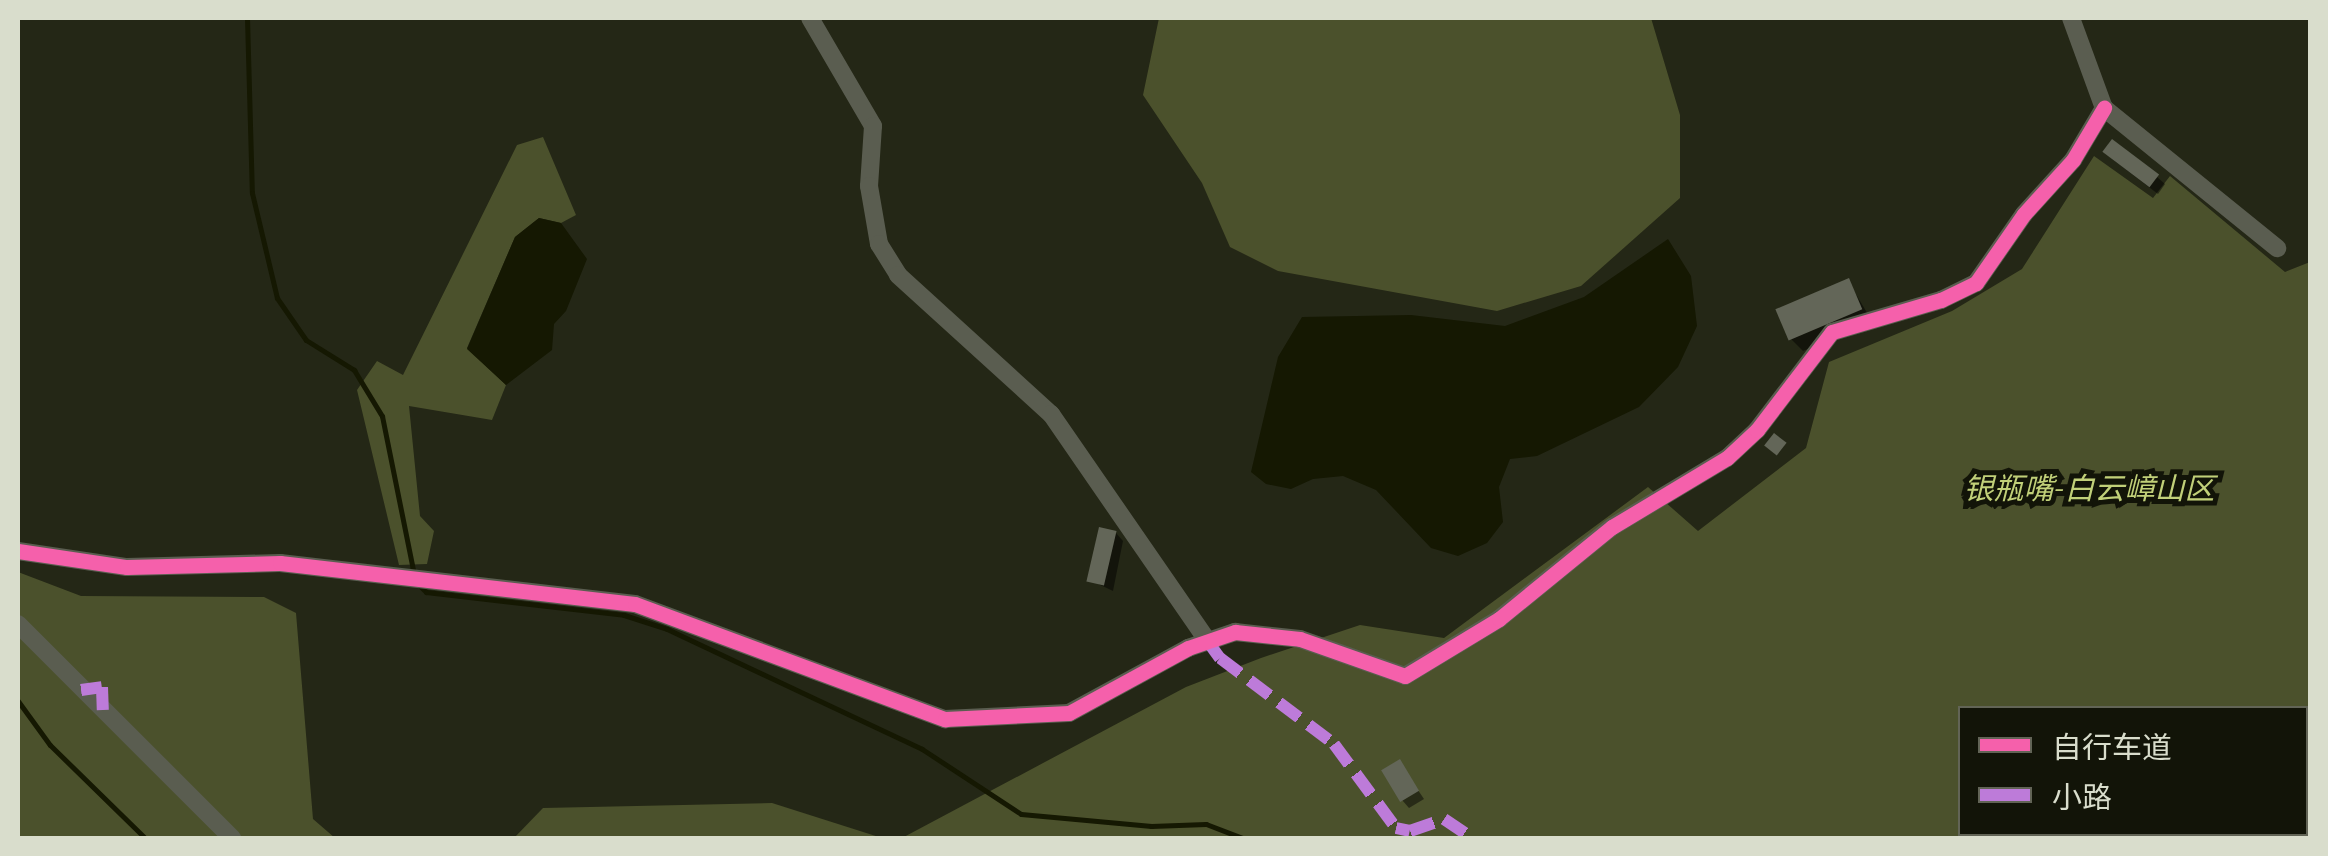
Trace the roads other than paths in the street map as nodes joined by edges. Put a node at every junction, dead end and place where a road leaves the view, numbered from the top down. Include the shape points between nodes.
1 (810, 18) edge
2 (2071, 18) edge
3 (2104, 108) junction
4 (2277, 248) dead end
5 (18, 551) edge
6 (18, 624) edge
7 (1206, 639) junction
8 (232, 838) edge

1 - 7 street via 873,126 869,186 879,244 898,275 1051,414
2 - 3 street
3 - 4 street
3 - 7 street via 2074,160 2024,214 1976,283 1832,332 1757,430 1727,458 1612,527 1437,661 1395,676 1300,639 1235,632
5 - 7 street via 127,567 280,563 635,604 944,719 1069,714
6 - 8 street

